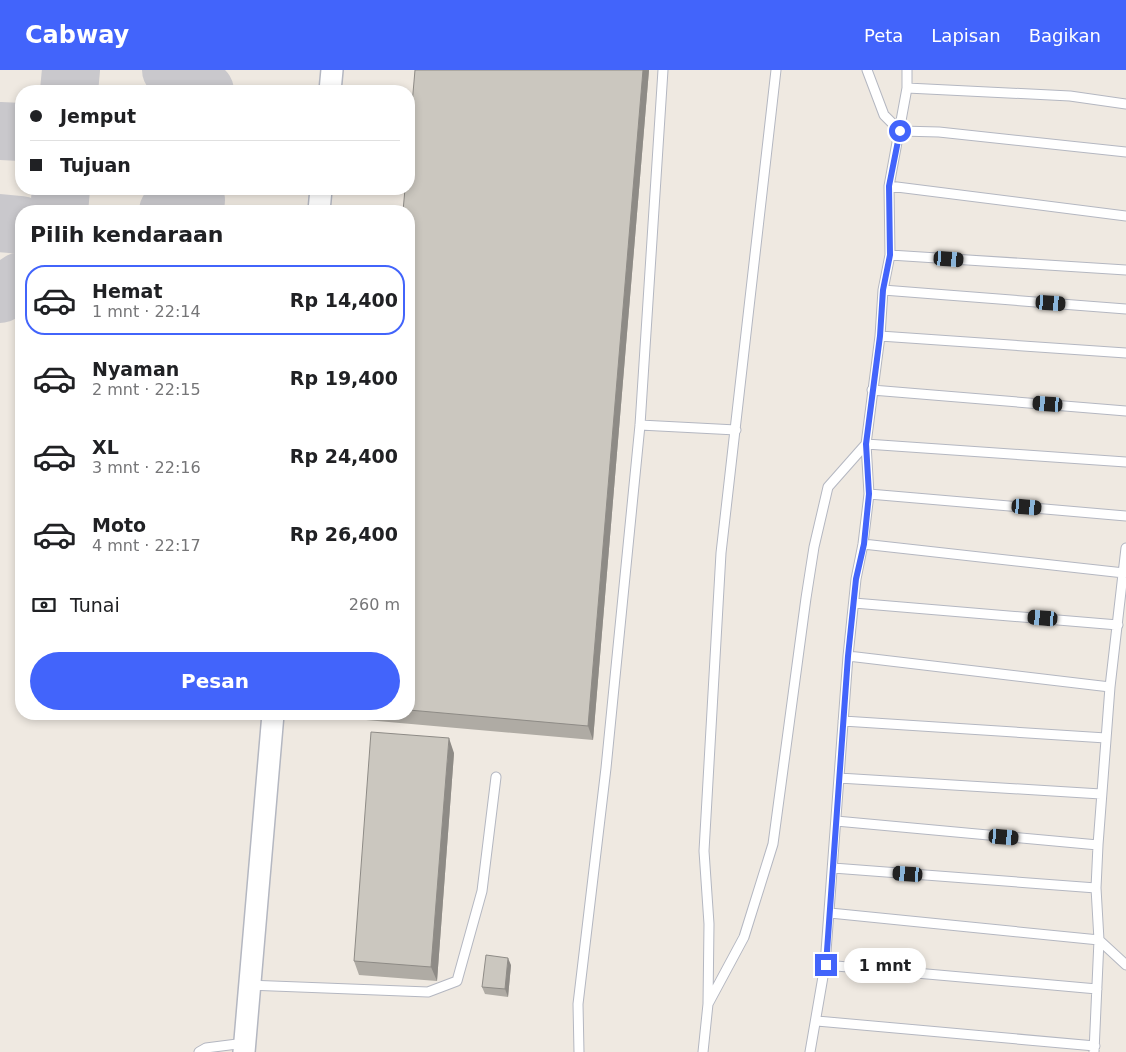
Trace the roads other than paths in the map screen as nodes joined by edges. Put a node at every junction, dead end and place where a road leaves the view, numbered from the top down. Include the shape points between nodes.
1 (332, 70) edge
2 (663, 70) edge
3 (776, 70) edge
4 (867, 70) edge
5 (907, 70) edge
6 (331, 85) edge
7 (907, 88) junction
8 (1126, 104) edge
9 (900, 131) junction
10 (1126, 152) edge
11 (889, 186) junction
12 (1126, 216) edge
13 (890, 255) junction
14 (1126, 270) edge
15 (883, 290) junction
16 (1126, 309) edge
17 (880, 336) junction
18 (1126, 353) edge
19 (872, 390) junction
20 (1126, 411) edge
21 (640, 425) junction
22 (736, 430) junction
23 (866, 444) junction
24 (1126, 462) edge
25 (869, 494) junction
26 (1126, 516) edge
27 (864, 544) junction
28 (1126, 548) edge
29 (1124, 573) junction
30 (854, 603) junction
31 (1118, 624) junction
32 (848, 656) junction
33 (1110, 687) junction
34 (272, 720) edge
35 (843, 721) junction
36 (1106, 738) junction
37 (496, 777) dead end
38 (839, 778) junction
39 (1101, 794) junction
40 (836, 821) junction
41 (1098, 845) junction
42 (833, 868) junction
43 (1096, 888) junction
44 (830, 914) junction
45 (1099, 940) junction
46 (826, 965) junction
47 (1126, 965) edge
48 (249, 985) junction
49 (1097, 989) junction
50 (708, 1004) junction
51 (817, 1021) junction
52 (245, 1047) edge
53 (1095, 1049) edge
54 (199, 1052) edge
55 (579, 1052) edge
56 (703, 1052) edge
57 (810, 1052) edge

1 - 6 street
2 - 21 lane
3 - 22 lane
4 - 9 lane via 884,115
5 - 7 lane
7 - 8 lane via 1070,96
7 - 9 lane
9 - 10 lane via 939,132
9 - 11 lane
11 - 12 lane
11 - 13 lane
13 - 14 lane
13 - 15 lane
15 - 16 lane
15 - 17 lane
17 - 18 lane
17 - 19 lane
19 - 20 lane
19 - 23 lane
21 - 22 lane
21 - 55 lane via 606,768 578,1004
22 - 50 lane via 721,553 704,850 709,924
23 - 24 lane
23 - 25 lane
23 - 50 lane via 828,487 814,546 773,844 744,937
25 - 26 lane
25 - 27 lane
27 - 29 lane
27 - 30 lane
28 - 29 lane
29 - 31 lane
30 - 31 lane
30 - 32 lane
31 - 33 lane
32 - 33 lane
32 - 35 lane
33 - 36 lane
34 - 48 street
35 - 36 lane
35 - 38 lane
36 - 39 lane
37 - 48 lane via 482,891 457,981 428,992
38 - 39 lane
38 - 40 lane
39 - 41 lane
40 - 41 lane
40 - 42 lane
41 - 43 lane
42 - 43 lane
42 - 44 lane
43 - 45 lane
44 - 45 lane
44 - 46 lane
45 - 47 lane
45 - 49 lane
46 - 49 lane
46 - 51 lane
48 - 52 street
49 - 53 lane
50 - 56 lane
51 - 53 lane
51 - 57 lane
52 - 54 lane via 206,1048

